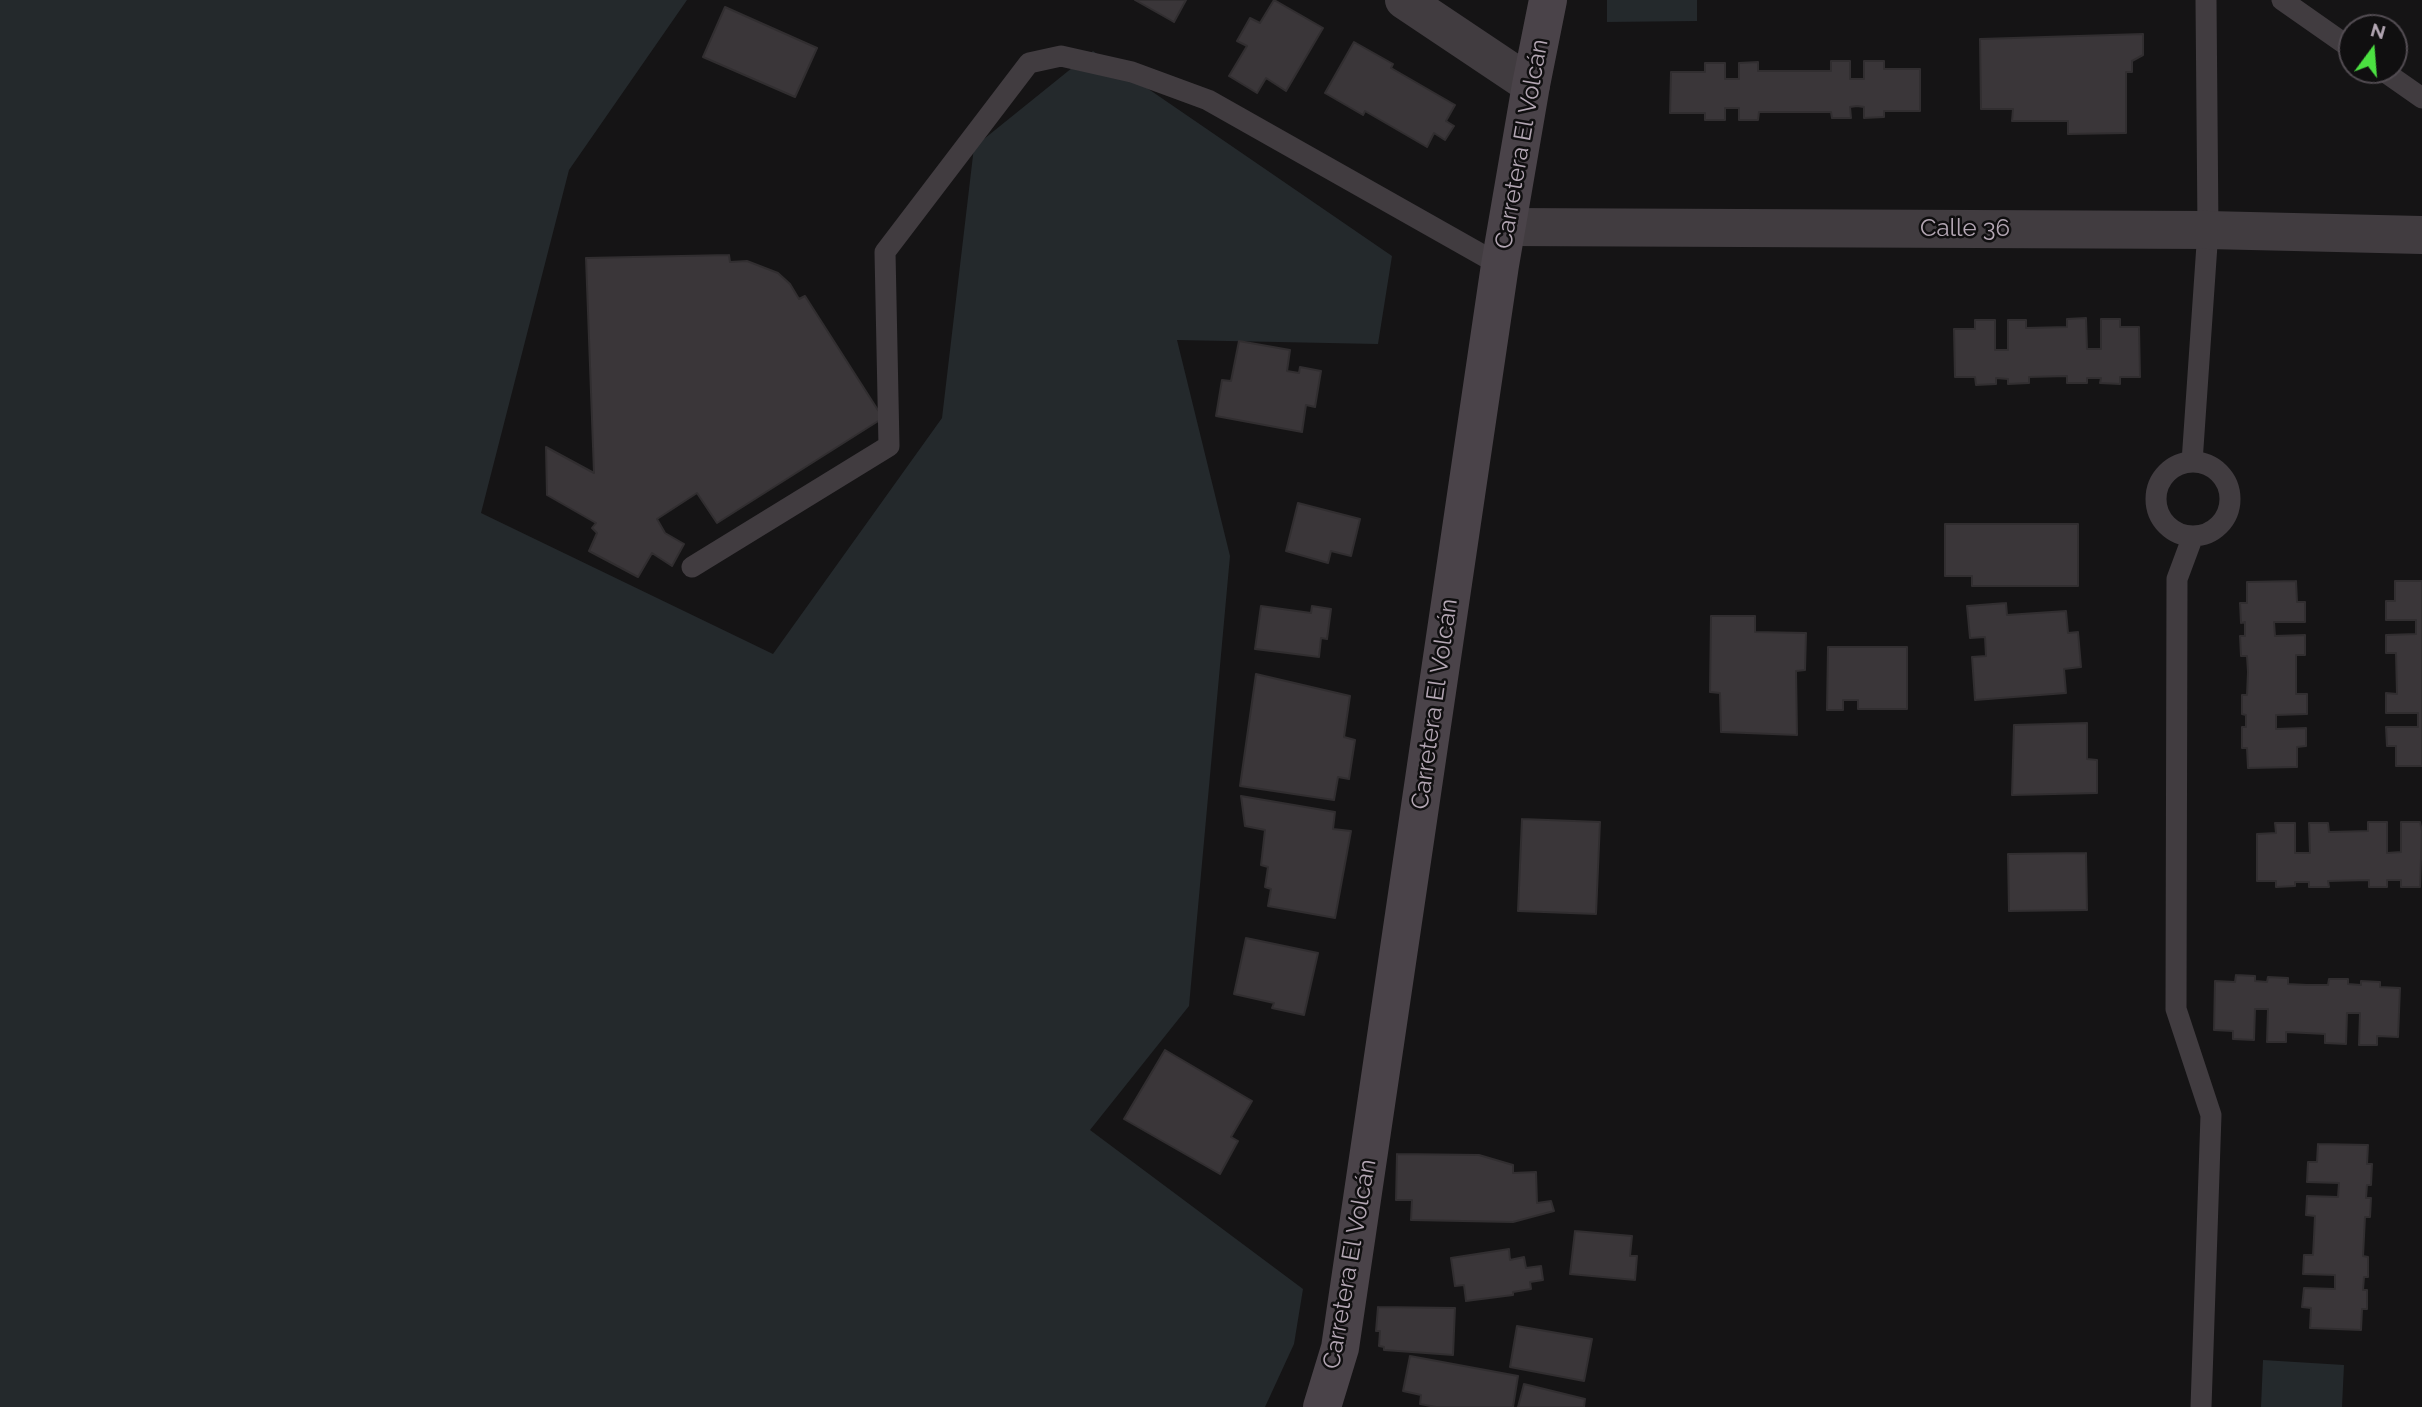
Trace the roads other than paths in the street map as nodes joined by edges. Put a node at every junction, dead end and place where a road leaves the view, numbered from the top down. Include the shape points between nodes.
1 (1404, 0) edge
2 (1548, 0) edge
3 (2206, 0) edge
4 (2282, 0) edge
5 (2338, 39) edge
6 (2402, 84) edge
7 (1531, 85) junction
8 (2422, 98) edge
9 (1507, 227) junction
10 (2208, 230) junction
11 (2422, 235) edge
12 (1500, 265) junction
13 (2192, 462) junction
14 (2193, 536) junction
15 (692, 568) dead end
16 (1322, 1407) edge
17 (2201, 1407) edge

1 - 7 street
2 - 7 street, Carretera El Volcán
3 - 10 lane
4 - 5 lane
6 - 8 lane
7 - 9 street, Carretera El Volcán
9 - 10 street, Calle 36
9 - 12 street, Carretera El Volcán
10 - 11 street, Calle 36
10 - 13 lane
12 - 15 lane via 1208,100 1132,72 1061,56 1029,63 885,252 889,446
12 - 16 street, Carretera El Volcán via 1340,1348
13 - 14 lane via 2178,464 2166,473 2155,499 2167,525
13 - 14 lane via 2219,472 2230,498 2219,525
14 - 17 lane via 2177,579 2176,1009 2211,1115

